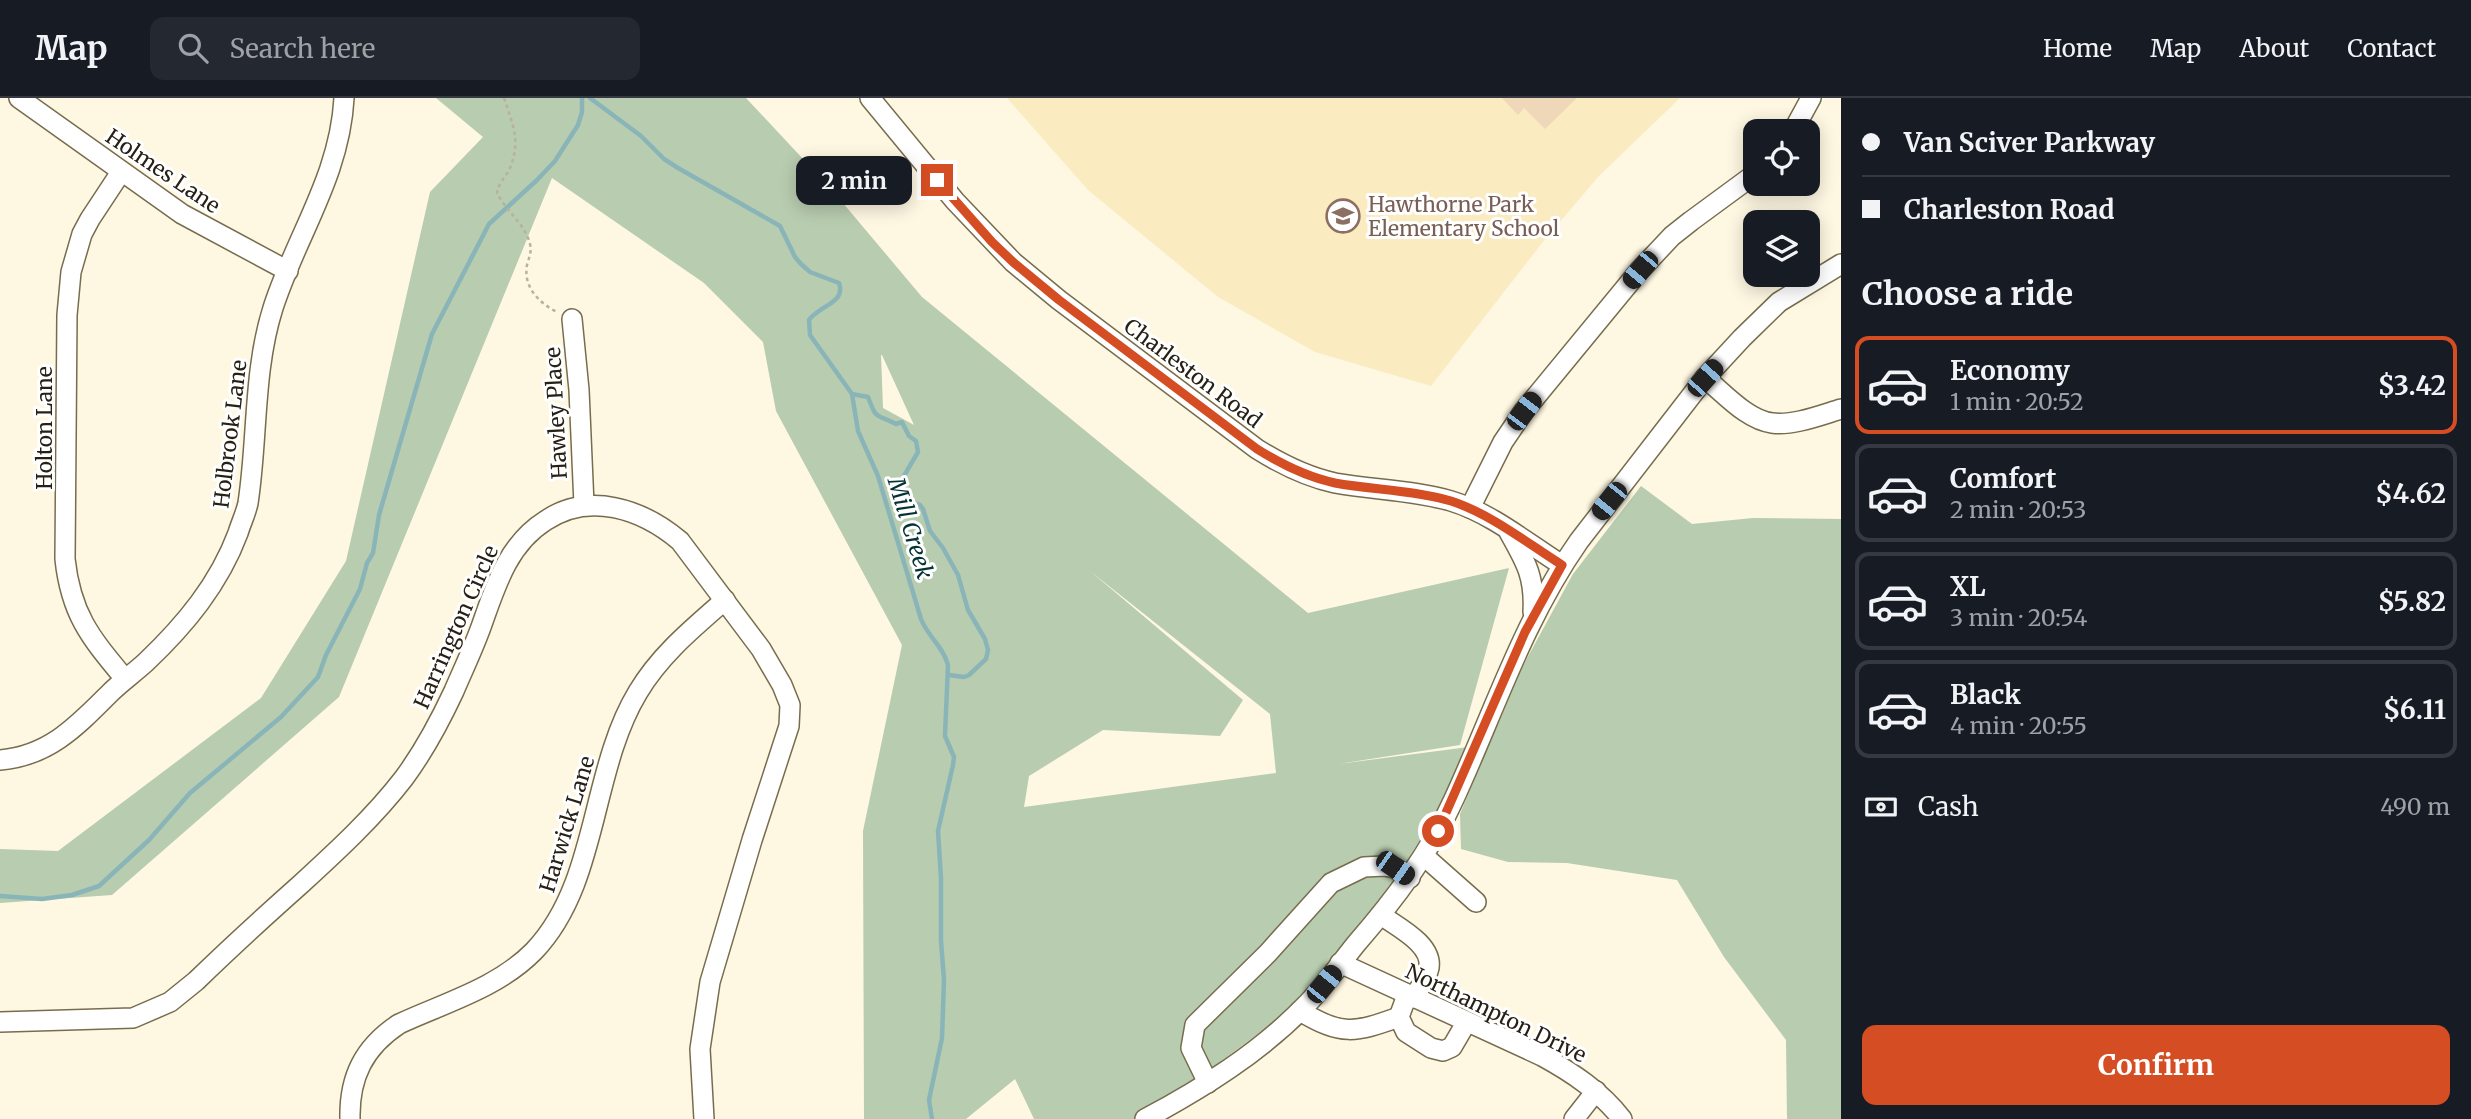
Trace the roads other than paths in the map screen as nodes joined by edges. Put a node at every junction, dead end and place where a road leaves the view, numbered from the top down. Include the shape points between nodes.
1 (19, 98) edge
2 (344, 98) edge
3 (870, 98) edge
4 (1811, 98) edge
5 (1800, 119) edge
6 (121, 172) junction
7 (1743, 183) edge
8 (1841, 264) edge
9 (288, 271) junction
10 (572, 319) road end
11 (1705, 378) junction
12 (1841, 409) edge
13 (583, 505) junction
14 (1470, 508) junction
15 (1507, 530) junction
16 (1562, 565) junction
17 (725, 600) junction
18 (1533, 617) junction
19 (125, 679) junction
20 (0, 760) edge
21 (1424, 856) junction
22 (1410, 878) junction
23 (1476, 902) dead end
24 (1381, 915) junction
25 (1340, 963) junction
26 (1410, 996) junction
27 (1300, 1011) junction
28 (1399, 1017) junction
29 (0, 1022) edge
30 (1466, 1023) junction
31 (1208, 1083) junction
32 (1596, 1091) junction
33 (350, 1119) edge
34 (704, 1119) edge
35 (1145, 1119) edge
36 (1574, 1119) edge
37 (1622, 1119) edge

1 - 6 street, Holmes Lane
2 - 9 street, Holbrook Lane via 327,182
3 - 14 street, Charleston Road via 955,201 1013,262 1257,449 1282,464 1334,482 1399,490
4 - 5 street
6 - 9 street, Holmes Lane via 200,225
6 - 19 street, Holton Lane via 82,234 71,272 65,559 81,621
7 - 14 street via 1691,220 1640,270 1524,411
8 - 11 street via 1779,302
9 - 19 street, Holbrook Lane via 263,352 248,505 233,545 201,602
10 - 13 street, Hawley Place
11 - 12 street via 1754,418 1772,424
11 - 16 street
13 - 17 street, Harrington Circle via 612,507 665,528
13 - 29 street, Harrington Circle via 543,522 516,548 495,585 442,716 404,778 352,835 196,981 170,1002 133,1018
14 - 15 street, Charleston Road
15 - 16 street, Charleston Road
15 - 18 street via 1535,590
16 - 18 street
17 - 33 street, Harwick Lane via 672,648 637,693 567,902 553,927 534,951 499,978 384,1034 362,1060
17 - 34 street, Harrington Circle via 767,658 790,705 789,726 710,982 700,1049
18 - 21 street via 1454,799
19 - 20 street, Holbrook Lane via 56,743 24,757
21 - 22 street
21 - 23 street
22 - 24 street
22 - 31 street via 1395,868 1364,867 1331,883 1195,1025 1191,1048
24 - 25 street
24 - 26 street via 1427,954 1430,966 1425,980
25 - 26 street, Northampton Drive
25 - 27 street
26 - 28 street
26 - 30 street, Northampton Drive
27 - 28 street via 1343,1031 1370,1028
27 - 31 street
28 - 30 street via 1406,1032 1443,1051 1452,1047
30 - 32 street, Northampton Drive via 1542,1056
31 - 35 street
32 - 36 street
32 - 37 street, Northampton Drive

